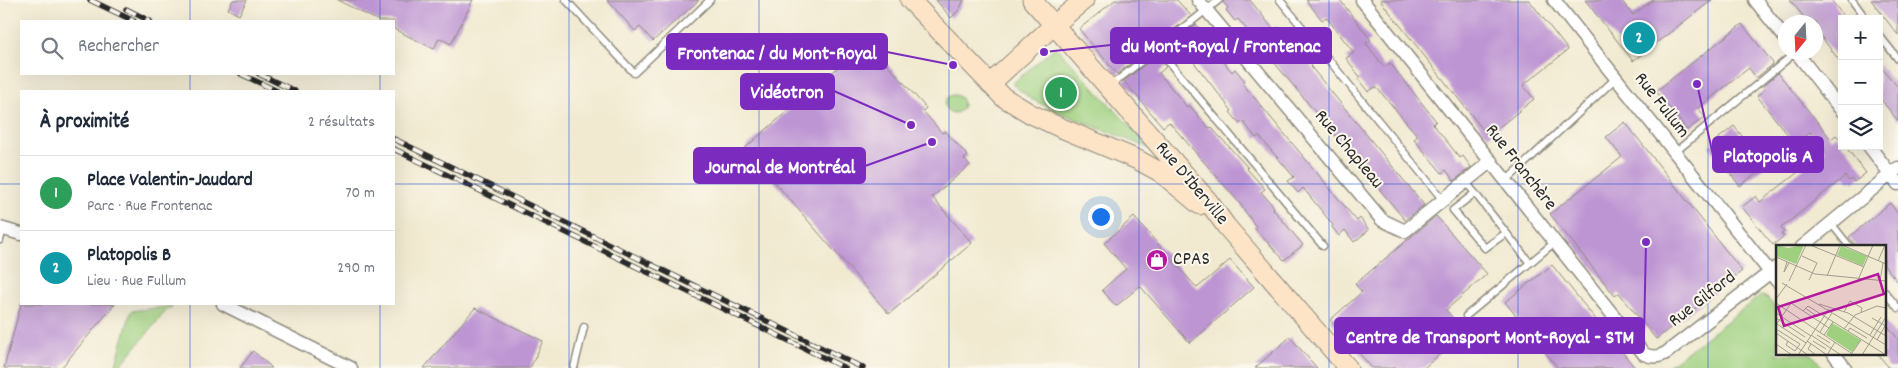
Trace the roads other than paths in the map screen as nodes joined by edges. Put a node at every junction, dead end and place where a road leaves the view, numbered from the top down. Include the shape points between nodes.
1 (566, 0) edge
2 (710, 0) edge
3 (910, 0) edge
4 (1032, 0) edge
5 (1084, 0) edge
6 (1219, 0) edge
7 (1280, 0) edge
8 (1362, 0) edge
9 (1554, 0) edge
10 (1755, 0) edge
11 (1852, 0) edge
12 (1202, 5) edge
13 (1863, 15) edge
14 (1054, 24) junction
15 (1778, 29) edge
16 (1883, 40) edge
17 (1157, 48) junction
18 (1898, 59) edge
19 (1786, 60) edge
20 (1802, 60) edge
21 (1616, 78) junction
22 (990, 84) junction
23 (1109, 88) junction
24 (1838, 106) edge
25 (1872, 150) edge
26 (1674, 153) junction
27 (1491, 161) junction
28 (1895, 176) edge
29 (1506, 180) junction
30 (1466, 182) junction
31 (1475, 193) junction
32 (1443, 200) junction
33 (1830, 222) junction
34 (1226, 226) junction
35 (1, 233) edge
36 (1506, 233) junction
37 (20, 234) edge
38 (1555, 242) junction
39 (1804, 245) edge
40 (1848, 245) edge
41 (1323, 246) dead end
42 (1530, 263) junction
43 (1774, 273) edge
44 (1886, 293) edge
45 (225, 305) edge
46 (1898, 308) edge
47 (1466, 316) dead end
48 (584, 327) dead end
49 (1836, 356) edge
50 (1651, 357) joint
51 (351, 368) edge
52 (574, 368) edge
53 (1348, 368) edge
54 (1845, 368) edge

1 - 2 lane via 634,73
3 - 22 main road
4 - 14 main road, Rue D'Iberville
5 - 14 main road
6 - 12 lane
7 - 32 lane
8 - 27 street, Rue Franchère
9 - 21 street, Rue Fullum
10 - 15 street
11 - 13 lane
12 - 17 lane
12 - 32 street, Rue Chapleau via 1382,220 1405,231
14 - 22 main road
14 - 23 main road, Rue D'Iberville
16 - 18 lane
17 - 23 lane
17 - 41 lane
19 - 26 lane
20 - 24 street
21 - 26 street, Rue Fullum
21 - 29 lane
22 - 34 main road via 1003,97 1031,114 1160,172
23 - 34 main road, Rue D'Iberville via 1208,200
25 - 28 street
26 - 43 street, Rue Fullum
27 - 29 street, Rue Franchère
27 - 30 street, Rue Chapleau
28 - 33 street
29 - 38 street, Rue Franchère
30 - 31 lane
30 - 32 street, Rue Chapleau
31 - 36 lane
31 - 36 lane via 1453,210 1485,248
33 - 39 street
33 - 40 lane
34 - 53 main road, Rue D'Iberville
35 - 37 street
36 - 42 lane
38 - 42 lane
38 - 50 street, Rue Franchère via 1638,349
42 - 47 lane
43 - 50 street, Rue Gilford via 1666,353
44 - 46 lane
45 - 51 street
48 - 52 lane
49 - 54 street

